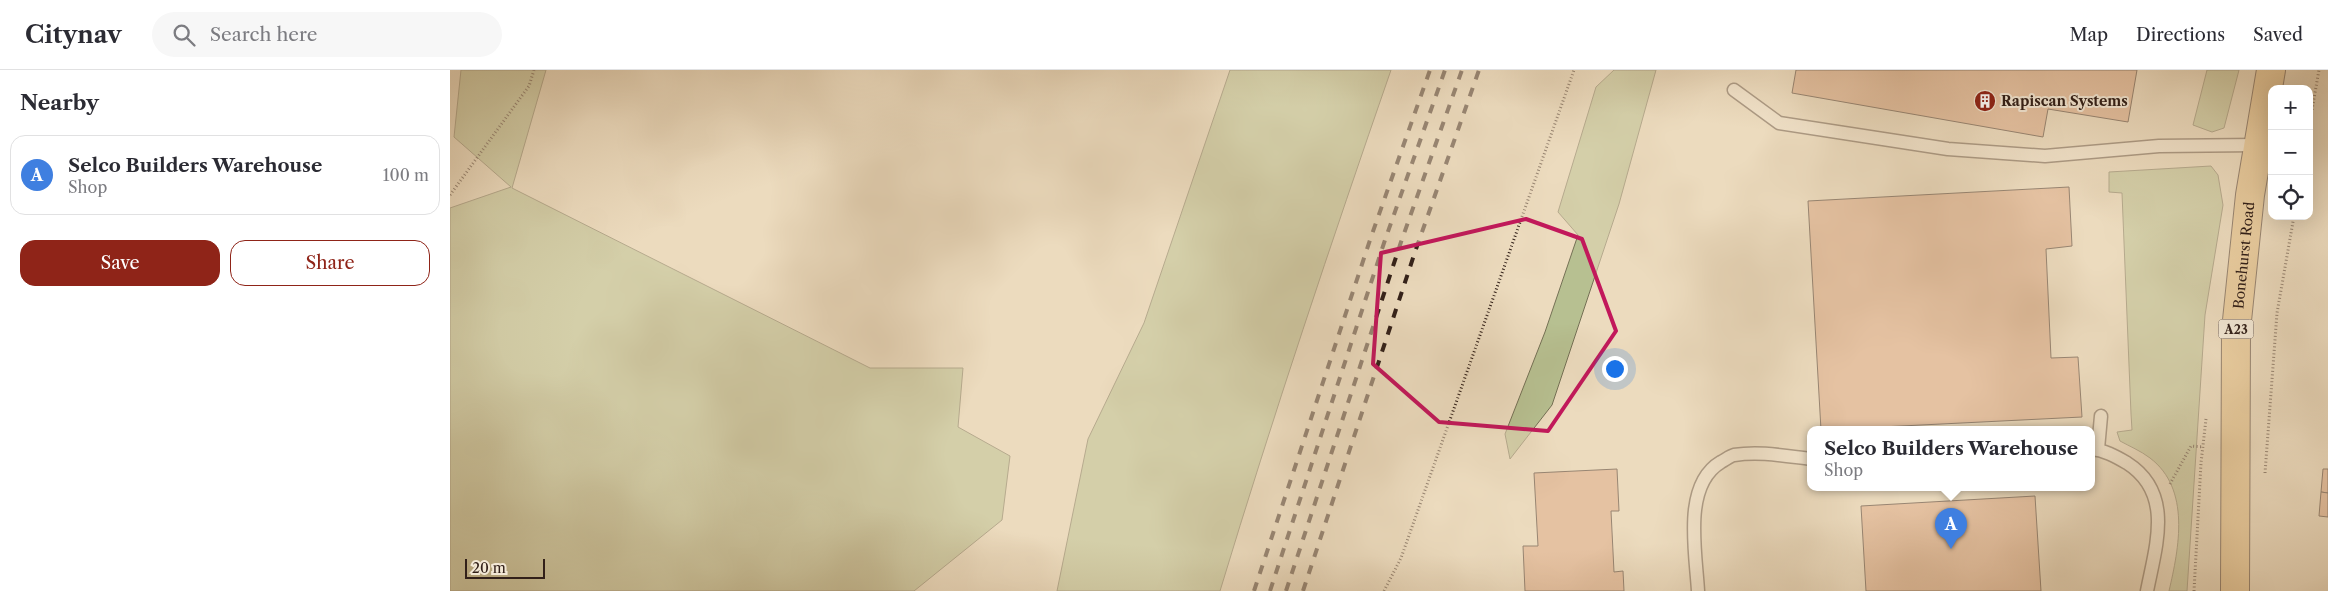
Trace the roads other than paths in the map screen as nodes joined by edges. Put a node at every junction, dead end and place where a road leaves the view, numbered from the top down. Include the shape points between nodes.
1 (2271, 70) edge
2 (1734, 90) dead end
3 (2257, 146) junction
4 (2100, 416) dead end
5 (2095, 444) edge
6 (2095, 449) edge
7 (1807, 458) edge
8 (1698, 591) edge
9 (2148, 591) edge
10 (2235, 591) edge

1 - 3 main road, Bonehurst Road / A23
2 - 3 lane via 1779,123 1948,149 2045,156 2159,146
3 - 10 main road, Bonehurst Road / A23 via 2236,330
4 - 5 lane
6 - 9 lane via 2113,455 2142,473 2157,504 2158,533
7 - 8 lane via 1765,453 1732,456 1709,469 1697,495 1694,525

